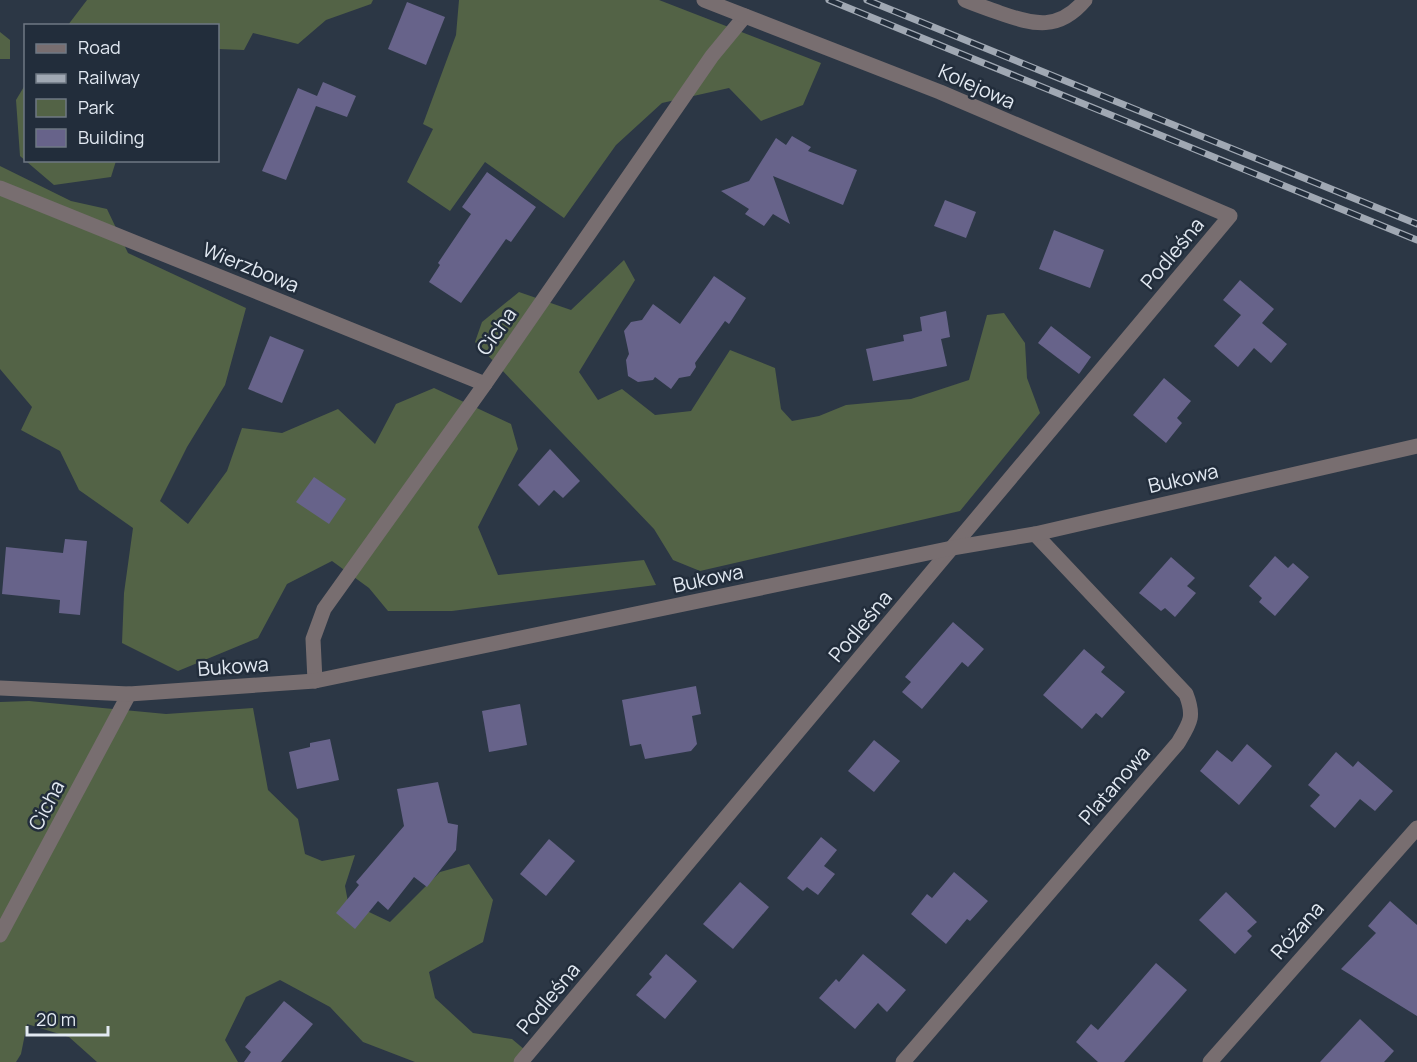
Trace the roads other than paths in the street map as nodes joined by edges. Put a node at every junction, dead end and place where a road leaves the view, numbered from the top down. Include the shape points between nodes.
1 (704, 0) edge
2 (965, 0) edge
3 (1085, 0) edge
4 (745, 16) junction
5 (0, 188) edge
6 (1230, 216) joint
7 (485, 384) junction
8 (1417, 446) edge
9 (1035, 534) junction
10 (952, 548) junction
11 (315, 681) junction
12 (0, 688) edge
13 (129, 694) junction
14 (1417, 828) edge
15 (0, 935) edge
16 (521, 1062) edge
17 (903, 1062) edge
18 (1210, 1062) edge

1 - 4 street, Kolejowa
2 - 3 street via 1039,24 1055,22
4 - 6 street, Kolejowa via 940,92
4 - 7 street, Cicha via 712,56
5 - 7 street, Wierzbowa
6 - 10 street, Podleśna
7 - 11 street, Cicha via 324,609 313,639
8 - 9 street, Bukowa
9 - 10 street, Bukowa
9 - 17 street, Platanowa via 1186,694 1192,708 1191,721 1178,743
10 - 11 street, Bukowa
10 - 16 street, Podleśna
11 - 13 street, Bukowa
12 - 13 street, Bukowa
13 - 15 street, Cicha
14 - 18 street, Różana

